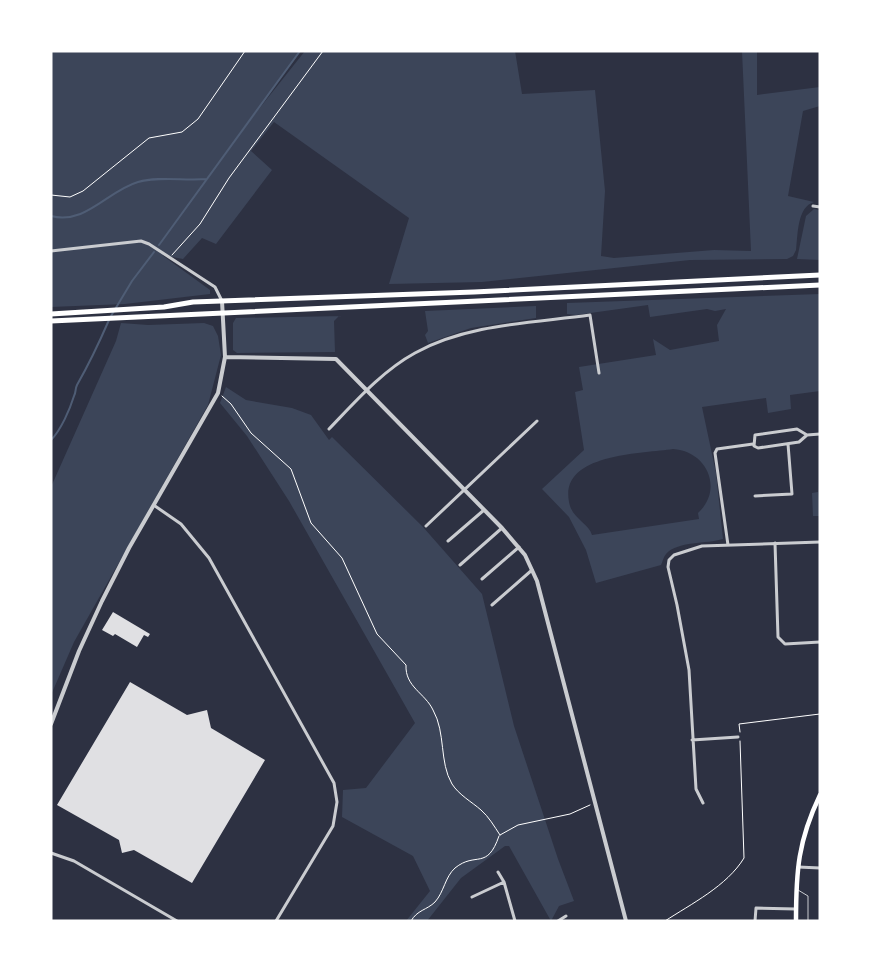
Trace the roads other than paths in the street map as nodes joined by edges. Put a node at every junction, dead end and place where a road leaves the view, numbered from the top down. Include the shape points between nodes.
1 (813, 206) dead end
2 (820, 207) edge
3 (51, 251) edge
4 (820, 275) edge
5 (820, 285) edge
6 (222, 301) junction
7 (222, 313) junction
8 (51, 314) edge
9 (51, 321) edge
10 (225, 357) junction
11 (599, 373) dead end
12 (368, 390) junction
13 (537, 421) dead end
14 (329, 429) dead end
15 (820, 434) edge
16 (807, 435) junction
17 (753, 444) junction
18 (788, 444) junction
19 (464, 490) junction
20 (755, 496) dead end
21 (155, 506) junction
22 (484, 510) junction
23 (426, 526) dead end
24 (502, 528) junction
25 (448, 541) dead end
26 (820, 542) edge
27 (775, 543) junction
28 (728, 545) junction
29 (519, 547) junction
30 (460, 565) dead end
31 (533, 570) junction
32 (482, 580) dead end
33 (492, 605) dead end
34 (820, 642) edge
35 (51, 724) edge
36 (738, 737) dead end
37 (692, 740) junction
38 (820, 795) edge
39 (703, 803) dead end
40 (51, 853) edge
41 (798, 867) junction
42 (820, 868) edge
43 (498, 872) dead end
44 (504, 882) junction
45 (797, 889) junction
46 (472, 897) dead end
47 (796, 909) junction
48 (566, 916) dead end
49 (177, 921) edge
50 (276, 921) edge
51 (515, 921) edge
52 (558, 921) edge
53 (626, 921) edge
54 (756, 921) edge
55 (796, 921) edge
56 (808, 921) edge

1 - 2 street
3 - 6 street via 142,241 216,287
4 - 6 main road
5 - 7 main road
6 - 7 street
6 - 8 main road
7 - 9 main road
7 - 10 street
10 - 12 street via 336,360
10 - 21 street via 218,393
11 - 12 street via 590,315 474,331 439,341 413,354
12 - 14 street
12 - 19 street
13 - 19 street
15 - 16 street
16 - 17 street via 797,429 755,435
16 - 18 street via 799,442
17 - 18 street via 758,448
17 - 28 street via 717,449 715,453
18 - 20 street via 792,494
19 - 22 street
19 - 23 street
21 - 35 street via 102,601
21 - 50 street via 181,524 209,558 334,782 337,802 333,826
22 - 24 street
22 - 25 street
24 - 29 street
24 - 30 street
26 - 27 street
27 - 28 street
27 - 34 street via 778,637 785,644
28 - 37 street via 689,549 669,560 689,670
29 - 31 street
29 - 32 street
31 - 33 street
31 - 53 street
36 - 37 street
37 - 39 street via 696,789
38 - 41 main road via 802,836
40 - 49 street via 74,861
41 - 42 street
41 - 45 main road
43 - 44 street
44 - 46 street
44 - 51 street
45 - 47 main road
45 - 56 lane via 808,896
47 - 54 street via 756,908
47 - 55 main road
48 - 52 street

